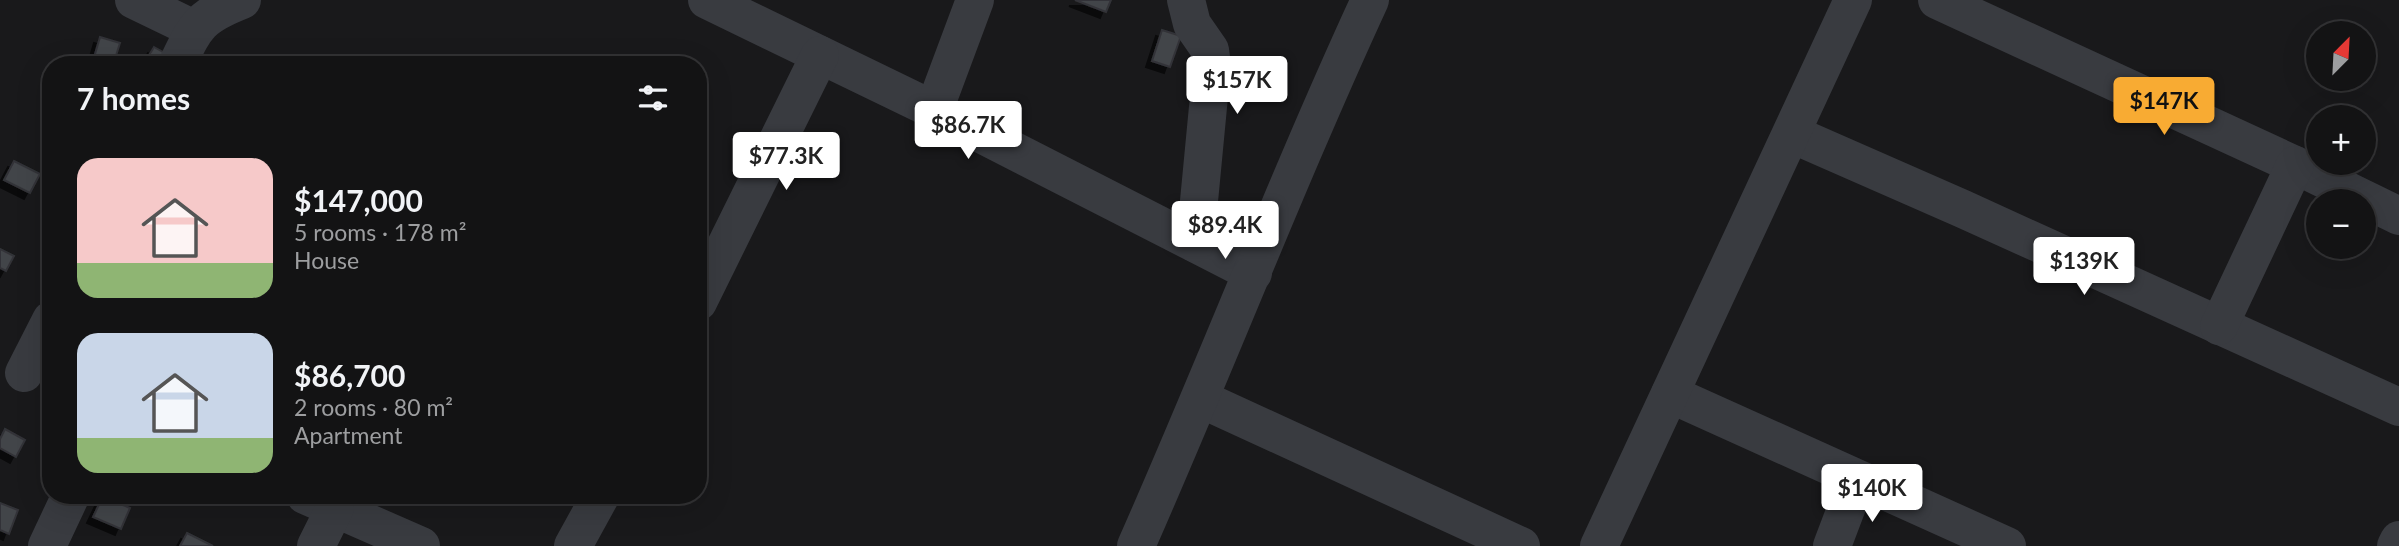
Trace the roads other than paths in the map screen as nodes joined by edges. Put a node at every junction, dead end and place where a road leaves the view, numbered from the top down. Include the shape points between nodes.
1 (134, 0) edge
2 (242, 0) edge
3 (707, 0) edge
4 (975, 0) edge
5 (1186, 0) edge
6 (1370, 0) edge
7 (1853, 0) edge
8 (1949, 2) edge
9 (194, 29) junction
10 (820, 55) junction
11 (181, 56) edge
12 (934, 110) junction
13 (1792, 134) junction
14 (2295, 165) junction
15 (2399, 216) edge
16 (1195, 243) junction
17 (1252, 273) junction
18 (707, 284) edge
19 (2219, 326) junction
20 (42, 339) edge
21 (25, 374) edge
22 (1670, 394) junction
23 (1200, 399) junction
24 (2399, 407) edge
25 (1857, 480) junction
26 (67, 504) edge
27 (320, 504) edge
28 (325, 504) edge
29 (596, 504) edge
30 (2399, 540) edge
31 (47, 546) edge
32 (316, 546) edge
33 (421, 546) edge
34 (573, 546) edge
35 (1136, 546) edge
36 (1521, 546) edge
37 (1599, 546) edge
38 (1832, 546) edge
39 (2007, 546) edge
40 (2396, 546) edge

1 - 9 street
2 - 9 street via 219,9
3 - 10 street
4 - 12 street
5 - 16 street via 1192,24 1210,50 1212,65
6 - 17 street
7 - 13 street
8 - 14 street
9 - 11 street
10 - 12 street
10 - 18 street
12 - 16 street
13 - 19 street
13 - 22 street
14 - 15 street
14 - 19 street
16 - 17 street
17 - 23 street
19 - 24 street
20 - 21 street
22 - 25 street
22 - 37 street
23 - 35 street
23 - 36 street
25 - 38 street
25 - 39 street
26 - 31 street
27 - 32 street
28 - 33 street
29 - 34 street
30 - 40 street

